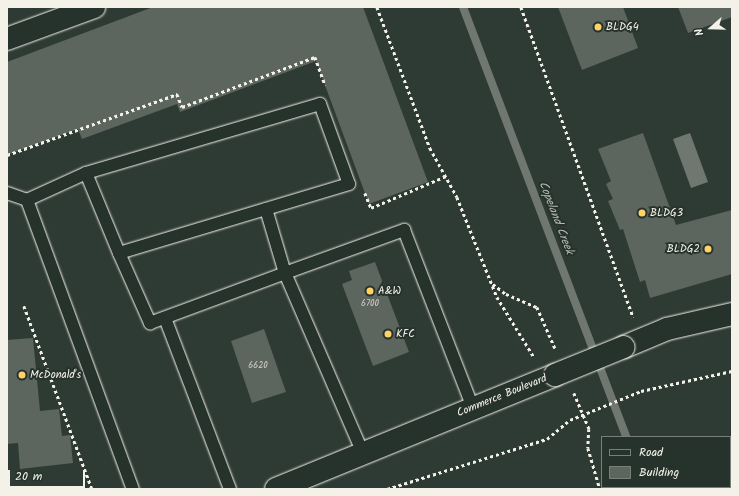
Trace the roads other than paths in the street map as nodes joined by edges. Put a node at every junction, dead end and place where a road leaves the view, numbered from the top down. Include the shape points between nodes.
1 (94, 7) edge
2 (7, 39) edge
3 (86, 173) junction
4 (7, 193) edge
5 (27, 200) junction
6 (266, 210) junction
7 (119, 254) junction
8 (285, 273) junction
9 (732, 314) edge
10 (165, 318) junction
11 (473, 408) junction
12 (363, 453) junction
13 (133, 489) edge
14 (230, 489) edge
15 (276, 489) edge

1 - 2 street
3 - 5 lane
3 - 6 lane via 320,104 349,184
3 - 7 lane
4 - 5 lane
5 - 13 lane
6 - 7 lane
6 - 8 lane
7 - 10 lane via 150,323
8 - 10 lane
8 - 11 lane via 404,230
8 - 12 lane
9 - 11 street, Commerce Boulevard, bridge via 667,329
10 - 14 lane
11 - 12 street, Commerce Boulevard
12 - 15 street, Commerce Boulevard

